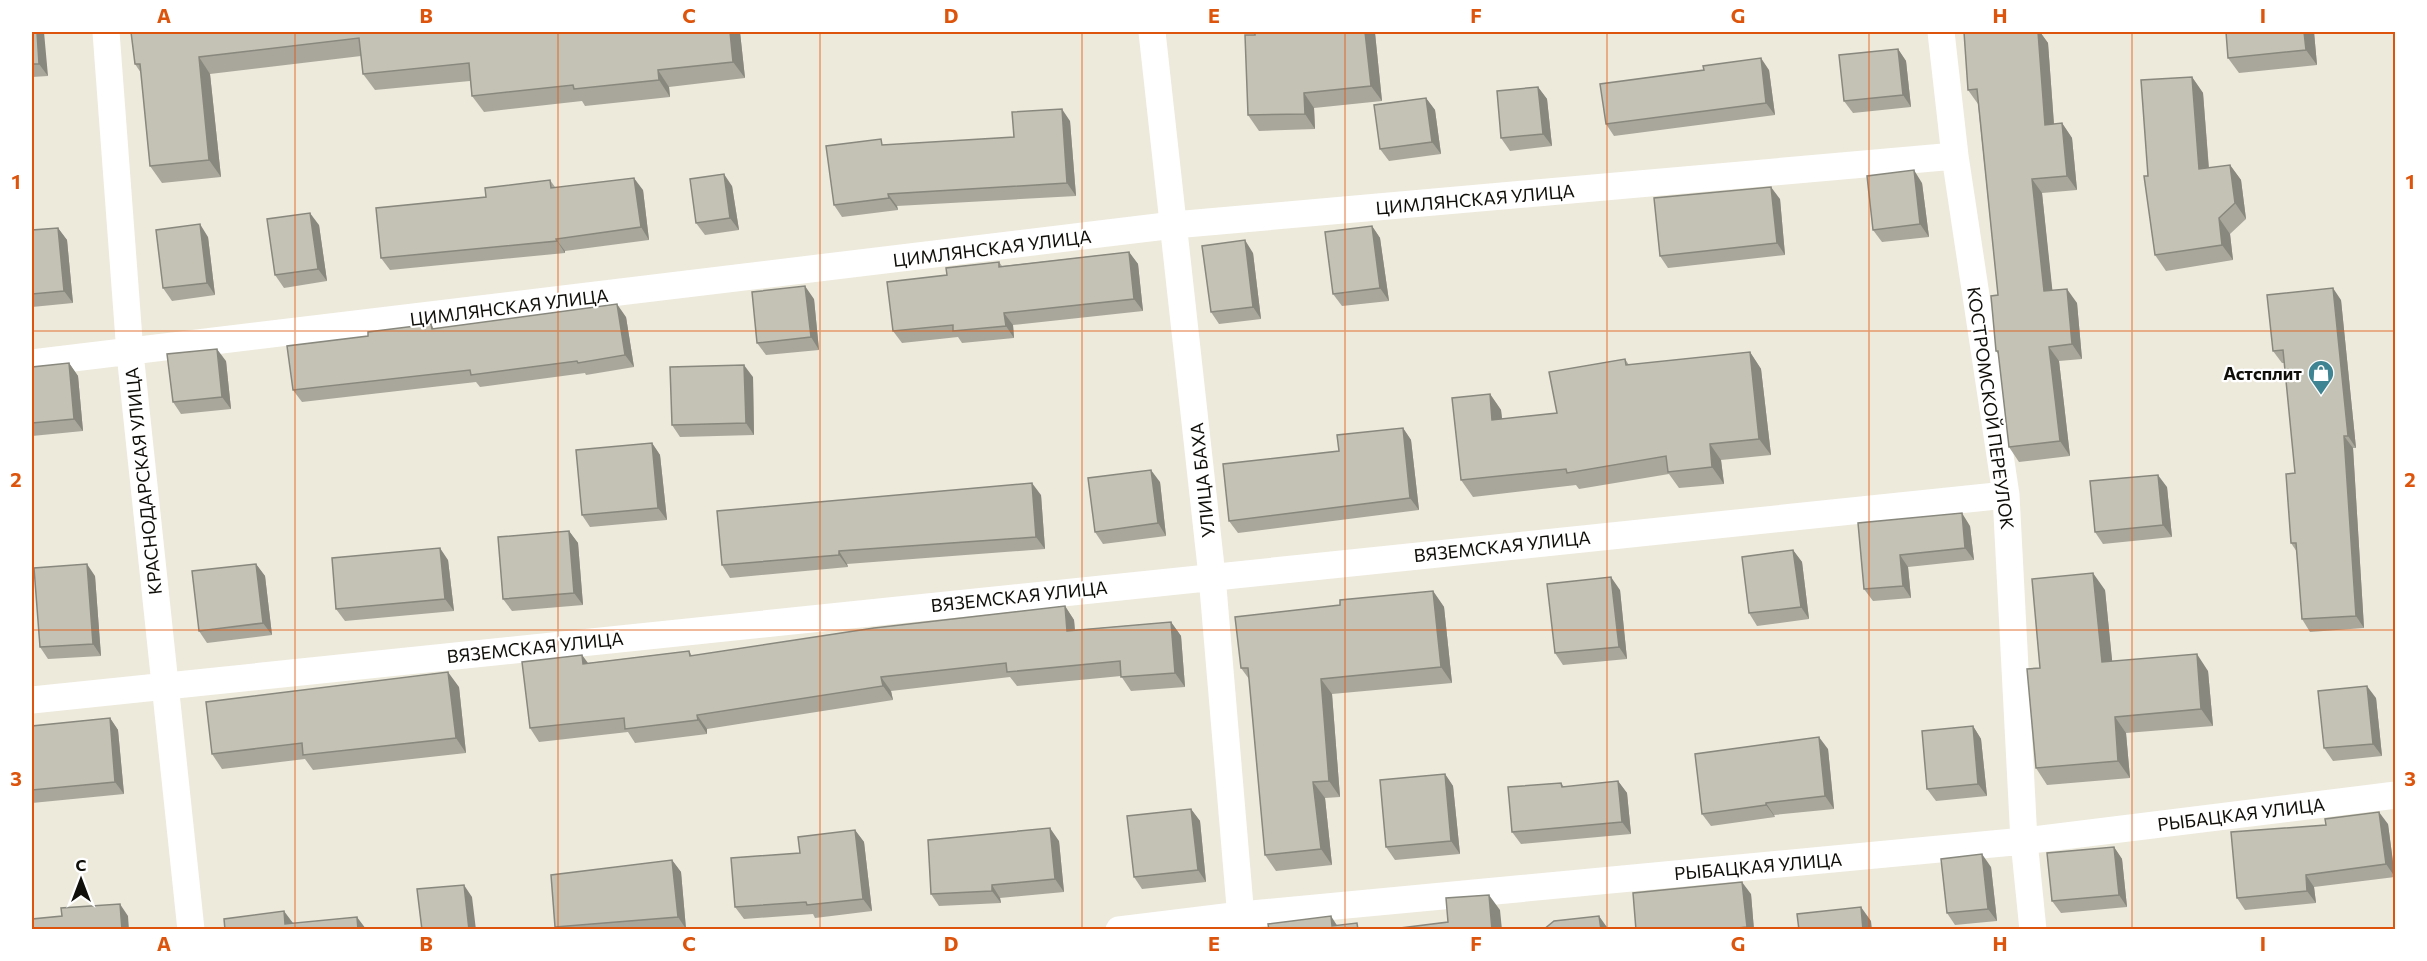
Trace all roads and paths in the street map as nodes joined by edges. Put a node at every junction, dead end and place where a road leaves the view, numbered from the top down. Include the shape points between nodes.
1 (106, 32) edge
2 (1152, 32) edge
3 (1941, 32) edge
4 (1955, 156) junction
5 (1174, 225) junction
6 (130, 353) junction
7 (32, 363) edge
8 (2006, 495) junction
9 (1212, 576) junction
10 (164, 686) junction
11 (32, 700) edge
12 (2396, 795) edge
13 (2024, 841) junction
14 (1241, 922) edge
15 (191, 930) edge
16 (1119, 930) edge
17 (2033, 930) edge

1 - 6 street, КРАСНОДАРСКАЯ УЛИЦА
2 - 5 street, УЛИЦА БАХА
3 - 4 street, КОСТРОМСКОЙ ПЕРЕУЛОК
4 - 5 street, ЦИМЛЯНСКАЯ УЛИЦА
4 - 8 street, КОСТРОМСКОЙ ПЕРЕУЛОК
5 - 6 street, ЦИМЛЯНСКАЯ УЛИЦА
5 - 9 street, УЛИЦА БАХА
6 - 7 street, ЦИМЛЯНСКАЯ УЛИЦА
6 - 10 street, КРАСНОДАРСКАЯ УЛИЦА
8 - 9 street, ВЯЗЕМСКАЯ УЛИЦА
8 - 13 street, КОСТРОМСКОЙ ПЕРЕУЛОК
9 - 10 street, ВЯЗЕМСКАЯ УЛИЦА
9 - 14 street, УЛИЦА БАХА
10 - 11 street, ВЯЗЕМСКАЯ УЛИЦА
10 - 15 street, КРАСНОДАРСКАЯ УЛИЦА
12 - 13 street, РЫБАЦКАЯ УЛИЦА
13 - 14 street, РЫБАЦКАЯ УЛИЦА
13 - 17 street, КОСТРОМСКОЙ ПЕРЕУЛОК
14 - 16 street, РЫБАЦКАЯ УЛИЦА

